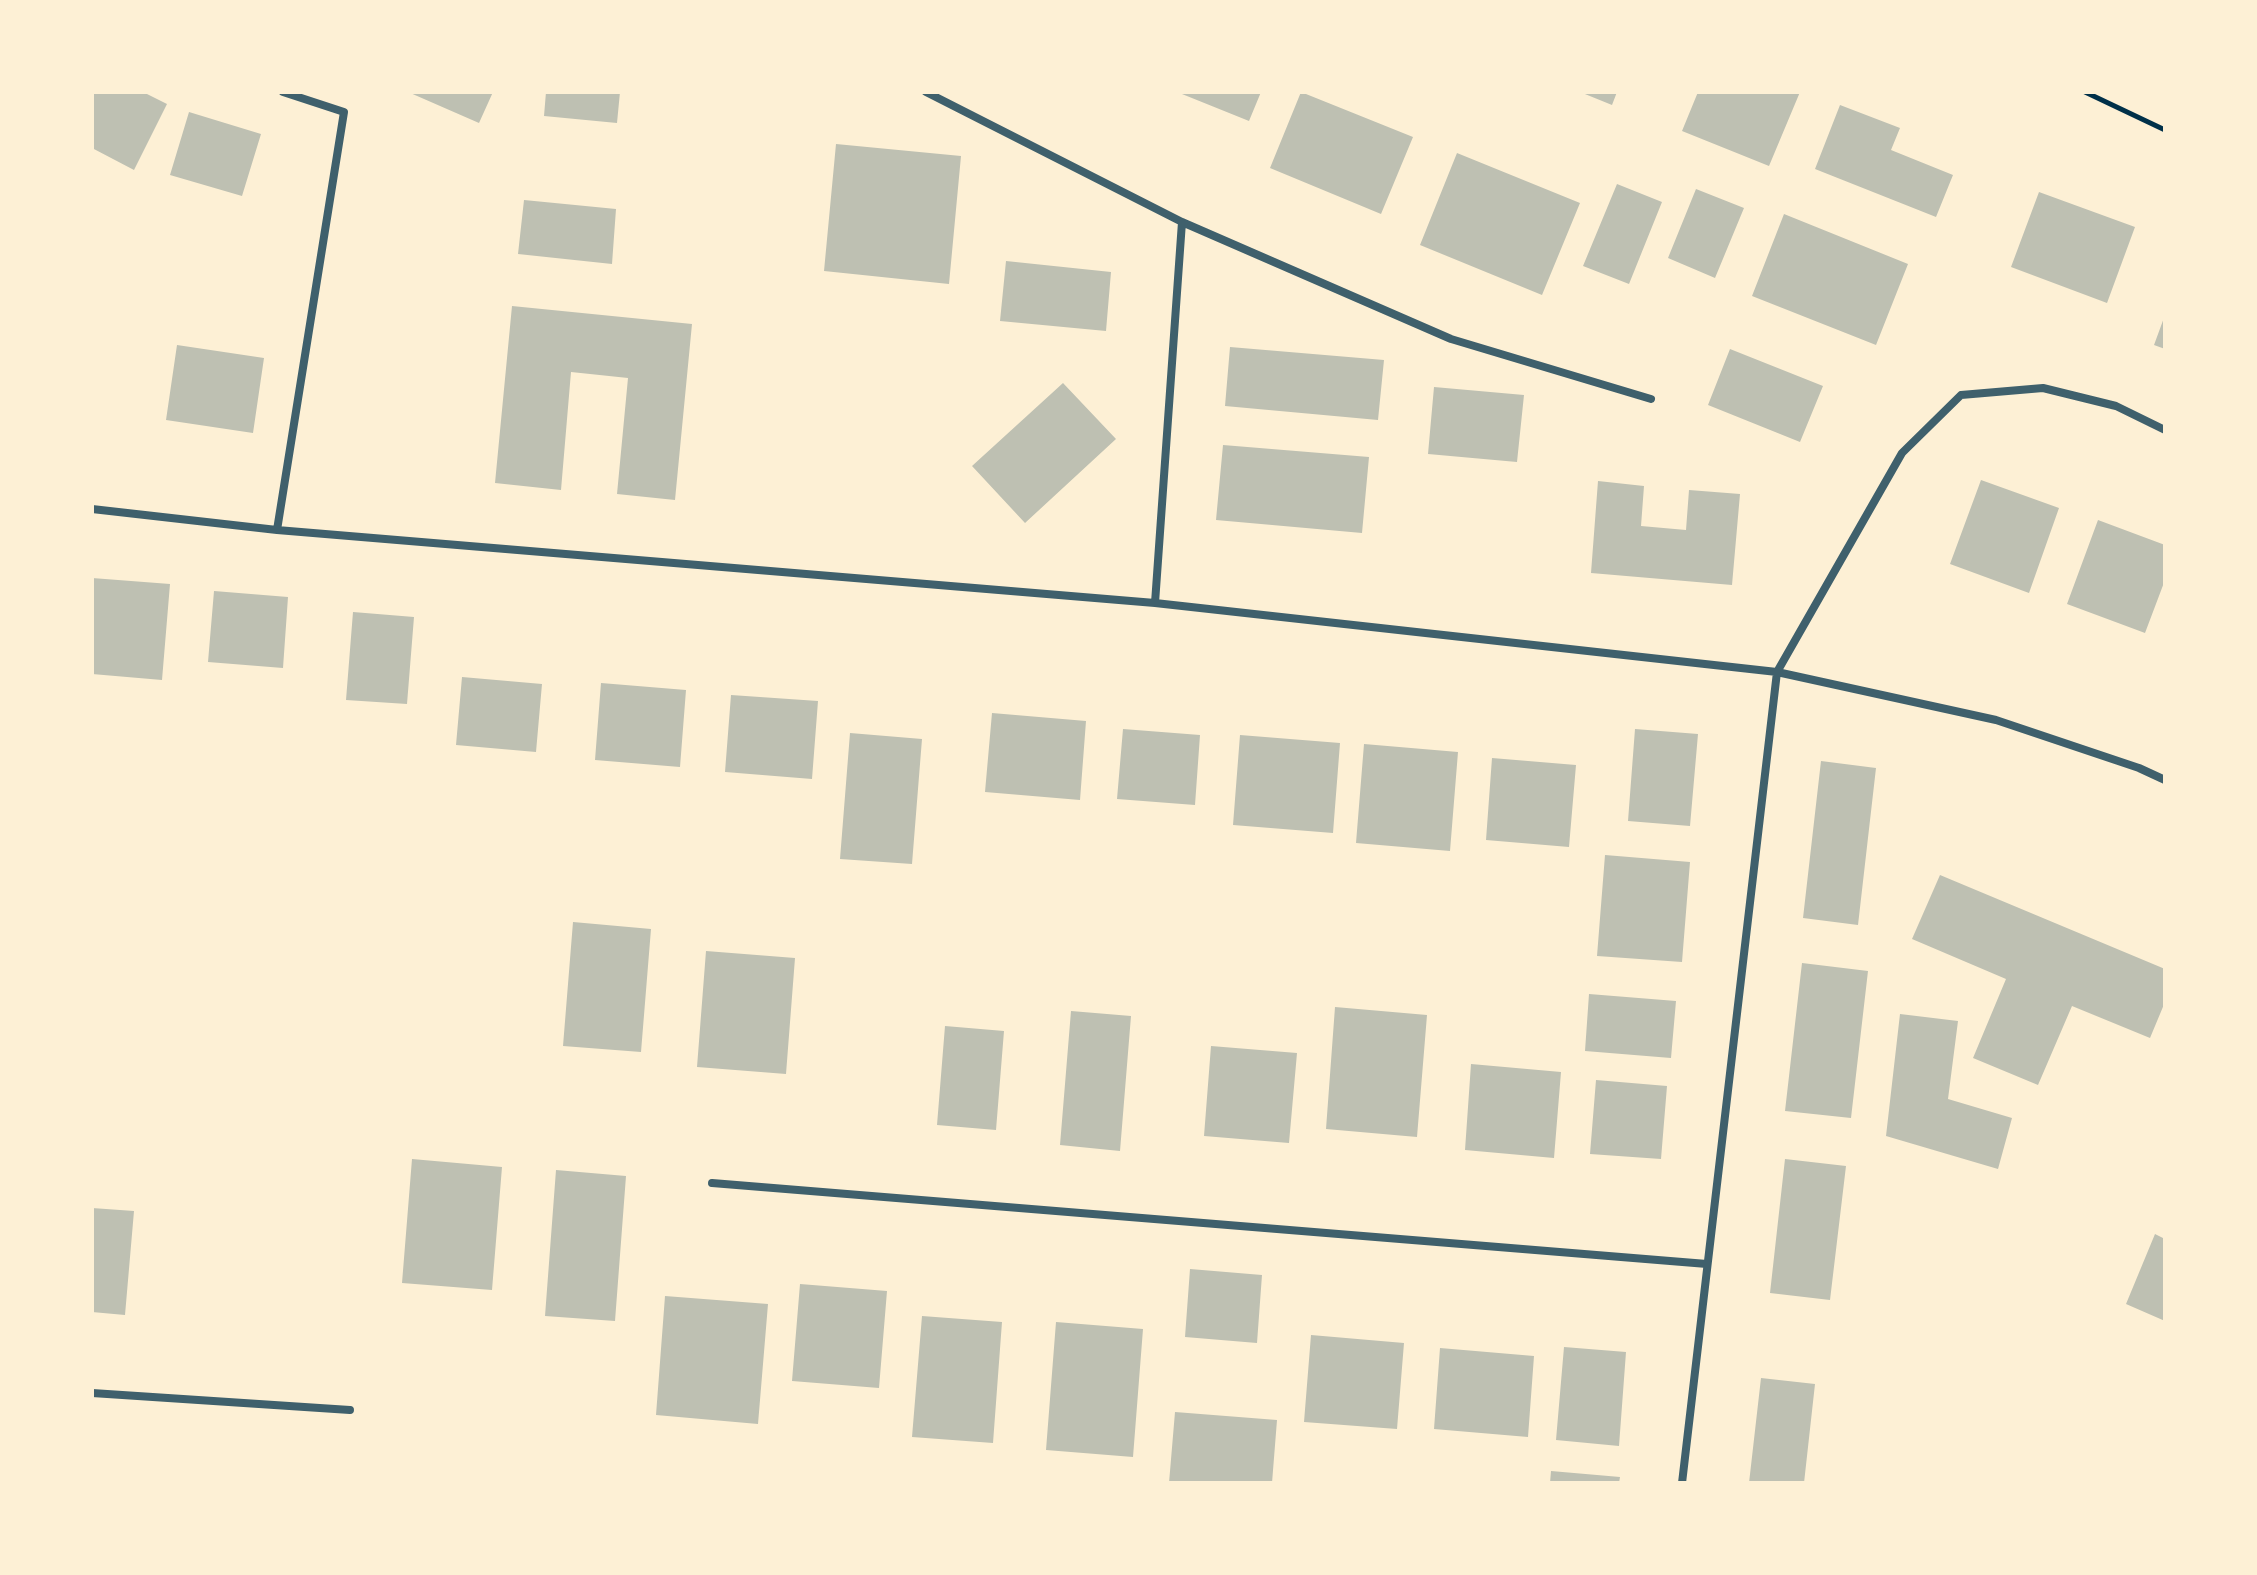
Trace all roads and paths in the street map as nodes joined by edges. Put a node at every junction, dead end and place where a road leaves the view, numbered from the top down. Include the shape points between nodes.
1 (283, 92) edge
2 (926, 92) edge
3 (2085, 92) edge
4 (2165, 130) edge
5 (1182, 222) junction
6 (1651, 399) dead end
7 (2165, 430) edge
8 (92, 509) edge
9 (277, 530) junction
10 (1155, 603) junction
11 (1777, 672) junction
12 (2165, 780) edge
13 (712, 1183) dead end
14 (1707, 1264) junction
15 (92, 1393) edge
16 (350, 1410) dead end
17 (1682, 1483) edge

1 - 9 street via 344,112
2 - 5 street
3 - 4 path
5 - 6 street via 1451,339
5 - 10 street
7 - 11 street via 2116,406 2043,388 1961,395 1902,453
8 - 9 street
9 - 10 street
10 - 11 street
11 - 12 street via 1996,720
11 - 14 street
13 - 14 street
14 - 17 street
15 - 16 street

